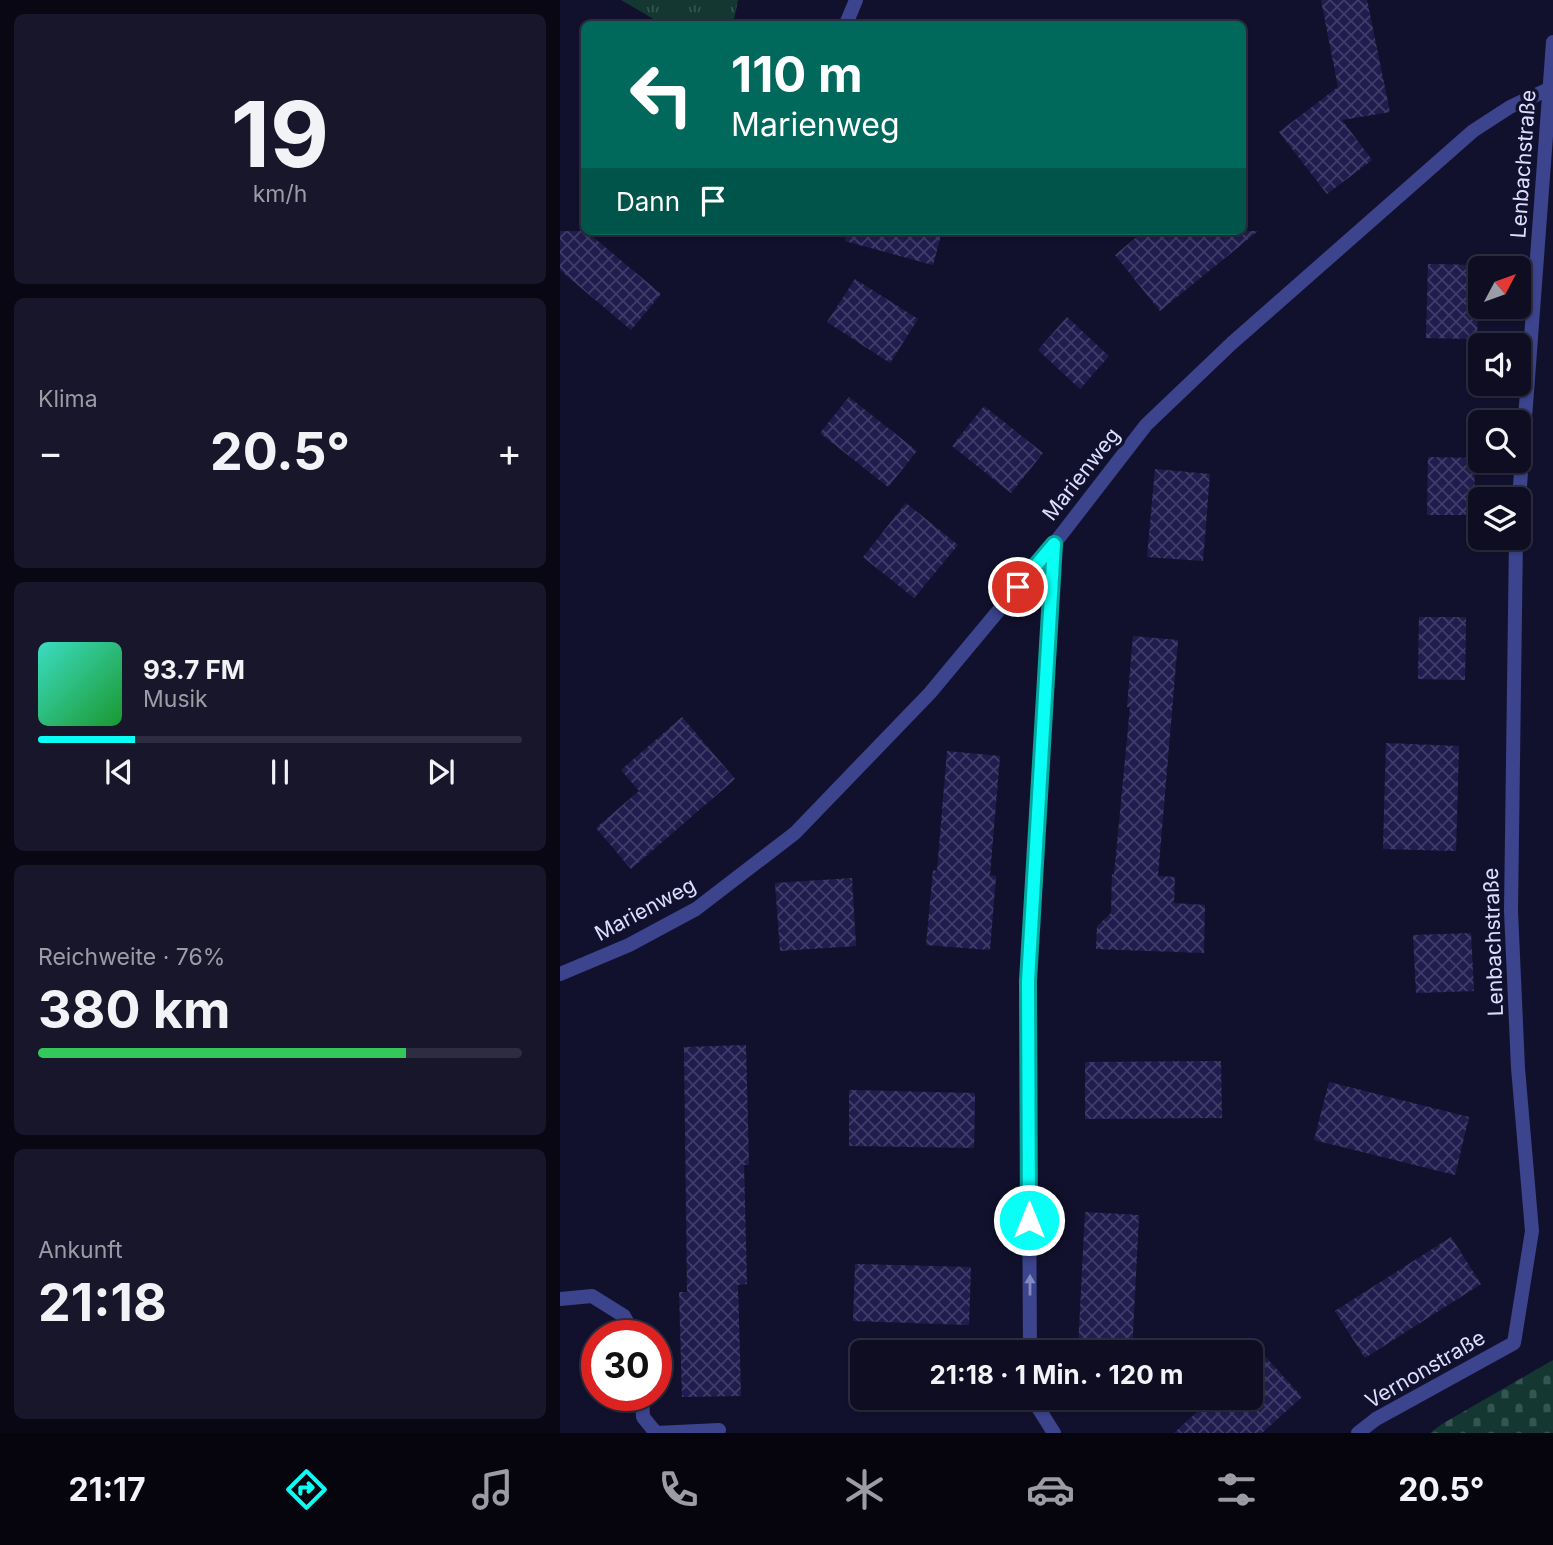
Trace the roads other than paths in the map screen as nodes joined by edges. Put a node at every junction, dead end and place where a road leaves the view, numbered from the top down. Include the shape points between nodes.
1 (856, 0) edge
2 (847, 21) edge
3 (1553, 42) edge
4 (1552, 87) edge
5 (1520, 487) edge
6 (1054, 544) junction
7 (1516, 550) edge
8 (560, 974) edge
9 (560, 1299) edge
10 (626, 1320) edge
11 (1030, 1340) edge
12 (1514, 1343) joint
13 (1040, 1410) edge
14 (643, 1411) edge
15 (719, 1430) dead end
16 (1054, 1433) edge
17 (1358, 1433) edge

1 - 2 street
3 - 4 street, Lenbachstraße
4 - 5 street, Lenbachstraße
4 - 6 street, Marienweg via 1473,131 1232,343 1146,425
6 - 8 street, Marienweg via 930,693 795,833 696,909 629,945
11 -> 6 street via 1028,981
7 - 12 street, Lenbachstraße via 1511,911 1532,1231
9 - 10 street via 592,1296
12 - 17 street, Vernonstraße
13 - 16 street
14 - 15 street via 656,1433

